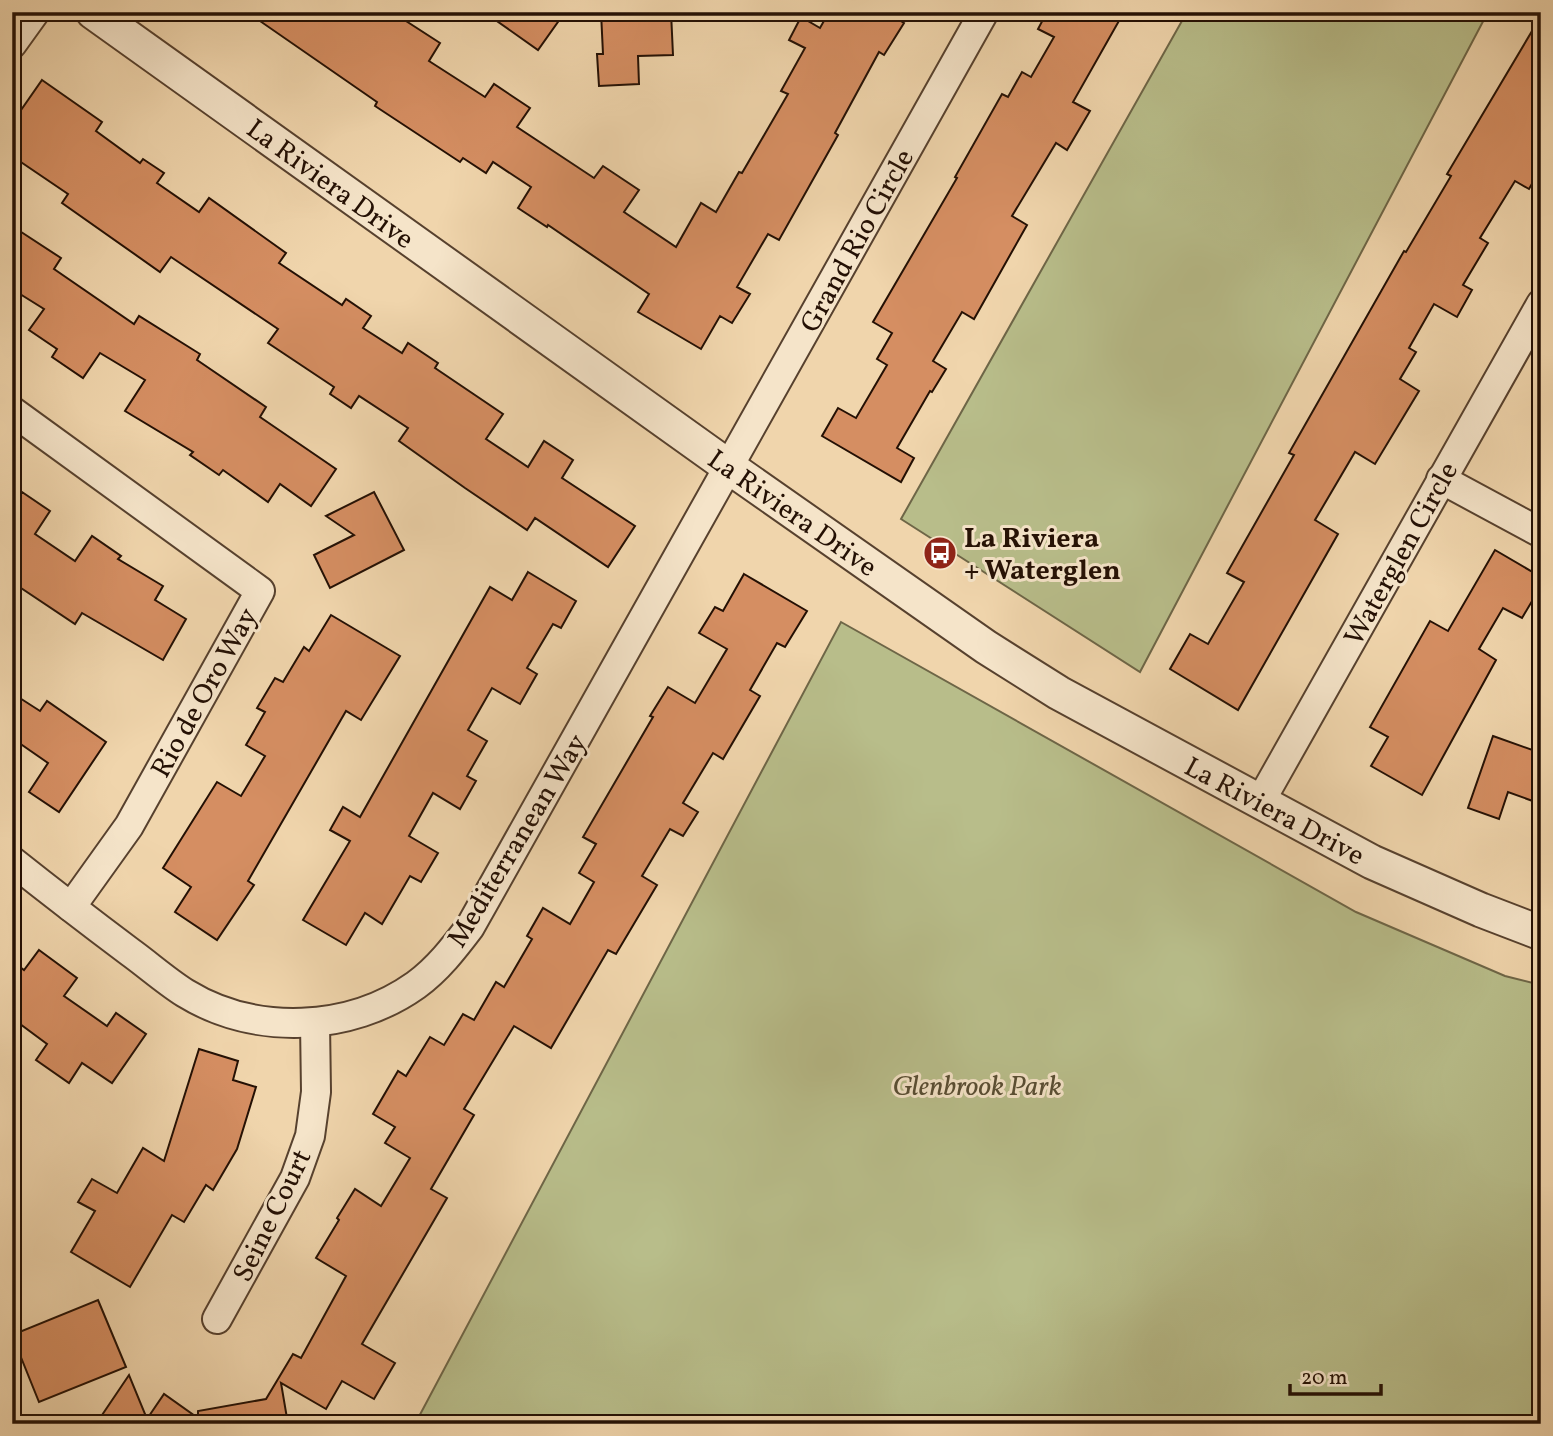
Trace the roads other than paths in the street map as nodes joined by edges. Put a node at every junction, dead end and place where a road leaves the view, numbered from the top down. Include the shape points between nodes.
1 (35, 12) edge
2 (93, 12) edge
3 (984, 12) edge
4 (12, 44) edge
5 (1541, 304) edge
6 (12, 411) edge
7 (729, 467) junction
8 (1441, 480) junction
9 (1541, 533) edge
10 (1260, 802) junction
11 (12, 861) edge
12 (71, 907) junction
13 (1541, 933) edge
14 (315, 1023) junction
15 (216, 1319) dead end

1 - 4 street
2 - 7 street, La Riviera Drive
3 - 7 street, Grand Rio Circle
5 - 8 street, Waterglen Circle
6 - 12 street, Rio de Oro Way via 260,591 129,826
7 - 10 street, La Riviera Drive via 996,654
7 - 14 street, Mediterranean Way via 470,927 416,984 378,1006
8 - 9 street
8 - 10 street, Waterglen Circle
10 - 13 street, La Riviera Drive via 1382,867
11 - 12 street, Mediterranean Way
12 - 14 street, Mediterranean Way via 186,993 215,1007 246,1018
14 - 15 street, Seine Court via 316,1092 310,1136 295,1178

